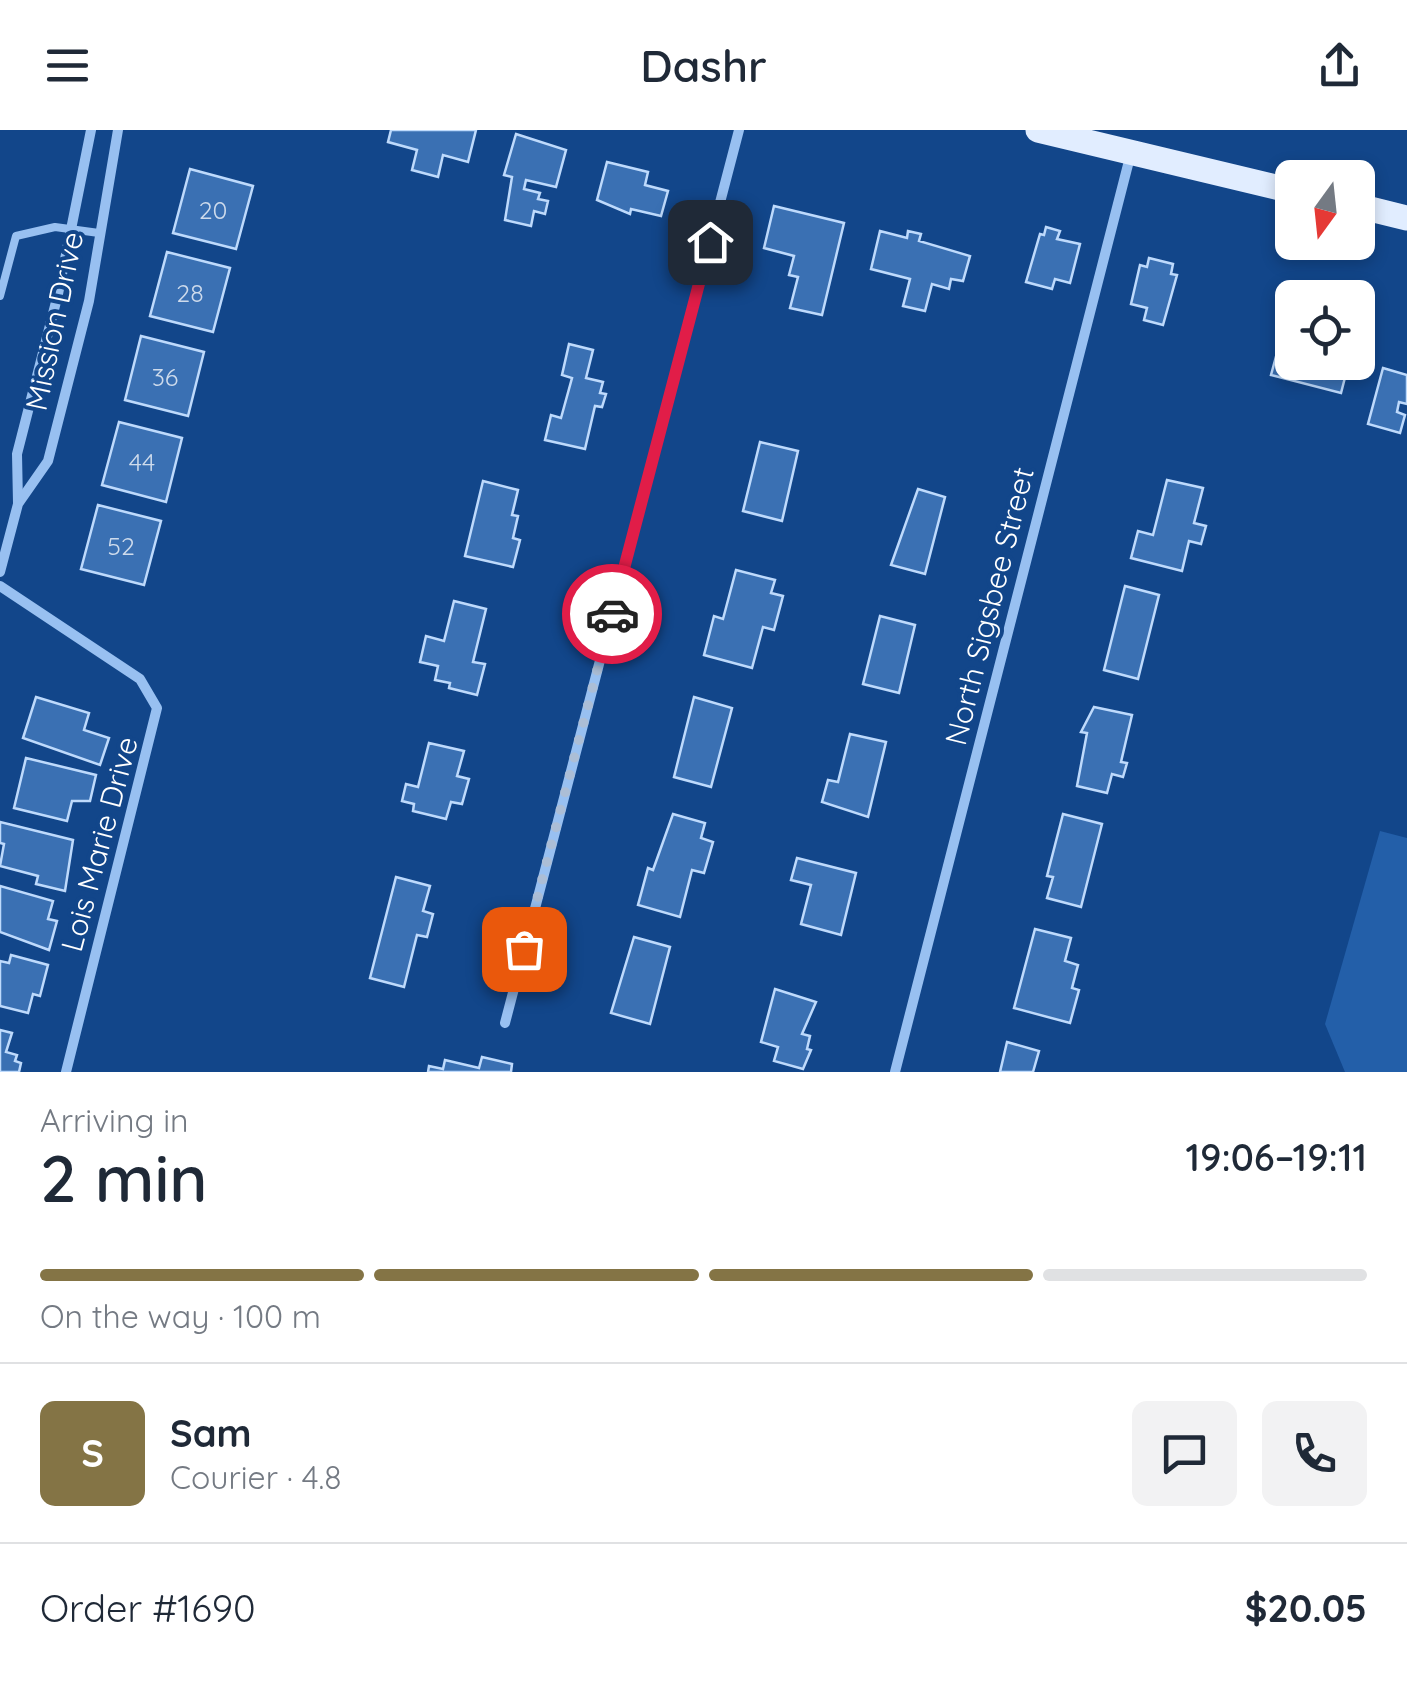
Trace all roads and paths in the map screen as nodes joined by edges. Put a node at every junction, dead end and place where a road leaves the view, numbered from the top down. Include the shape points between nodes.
1 (90, 130) edge
2 (118, 130) edge
3 (739, 130) edge
4 (1038, 130) edge
5 (1132, 152) junction
6 (1275, 187) edge
7 (1375, 210) edge
8 (1407, 218) edge
9 (72, 229) junction
10 (100, 233) junction
11 (0, 296) edge
12 (18, 504) junction
13 (0, 572) edge
14 (0, 586) edge
15 (505, 1023) dead end
16 (66, 1072) edge
17 (895, 1072) edge

1 - 9 street
2 - 10 street, Mission Drive
3 - 15 street
4 - 5 main road
5 - 6 main road
5 - 17 street, North Sigsbee Street
7 - 8 main road
9 - 10 lane
9 - 11 lane via 16,236
9 - 12 street via 17,454
10 - 12 street, Mission Drive via 48,461
12 - 13 street, Mission Drive
14 - 16 street, Lois Marie Drive via 140,679 157,708

